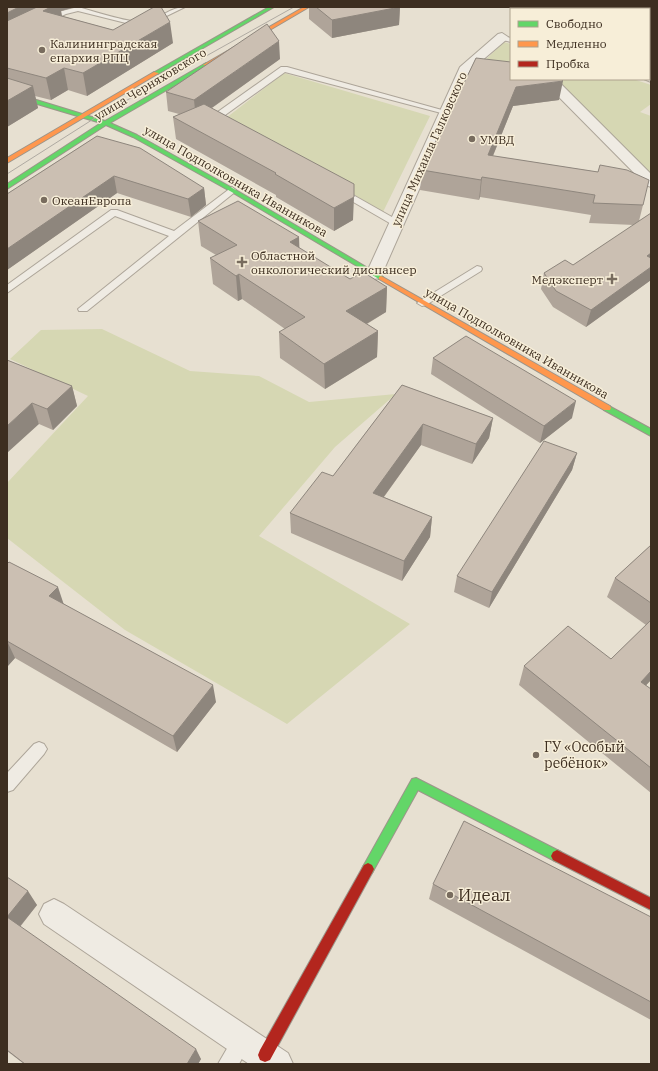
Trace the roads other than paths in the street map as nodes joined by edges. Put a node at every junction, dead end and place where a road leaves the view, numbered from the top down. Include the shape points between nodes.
1 (182, 7) edge
2 (272, 7) edge
3 (307, 7) edge
4 (52, 18) junction
5 (66, 22) edge
6 (40, 24) edge
7 (507, 39) edge
8 (466, 67) junction
9 (481, 70) edge
10 (540, 80) edge
11 (7, 93) edge
12 (445, 112) junction
13 (81, 116) junction
14 (106, 123) junction
15 (229, 126) edge
16 (7, 161) edge
17 (651, 182) edge
18 (329, 184) edge
19 (7, 187) edge
20 (232, 190) junction
21 (396, 223) junction
22 (176, 235) junction
23 (477, 269) dead end
24 (374, 274) junction
25 (7, 290) edge
26 (422, 303) junction
27 (82, 309) dead end
28 (651, 433) edge
29 (38, 749) dead end
30 (7, 784) edge
31 (651, 904) edge
32 (54, 914) dead end
33 (253, 1056) edge

1 - 4 lane via 146,24 78,10 64,12
2 - 13 street, улица Черняховского
3 - 14 street, улица Черняховского
4 - 5 lane
4 - 6 lane
7 - 8 street, улица Михаила Галковского
8 - 9 street
8 - 12 street, улица Михаила Галковского
10 - 17 street via 551,82
11 - 13 street, улица Подполковника Иванникова
12 - 15 lane via 284,69 215,118
12 - 21 street, улица Михаила Галковского
13 - 14 street, улица Подполковника Иванникова
13 - 16 street, улица Черняховского
14 - 19 street, улица Черняховского
14 - 20 street, улица Подполковника Иванникова via 135,136
18 - 21 lane
20 - 22 lane
20 - 24 street, улица Подполковника Иванникова
21 - 24 street, улица Михаила Галковского
22 - 25 lane via 114,212
22 - 27 lane
23 - 26 lane
24 - 26 street, улица Подполковника Иванникова
26 - 28 street, улица Подполковника Иванникова
29 - 30 lane
31 - 33 street via 416,783
32 - 33 street

